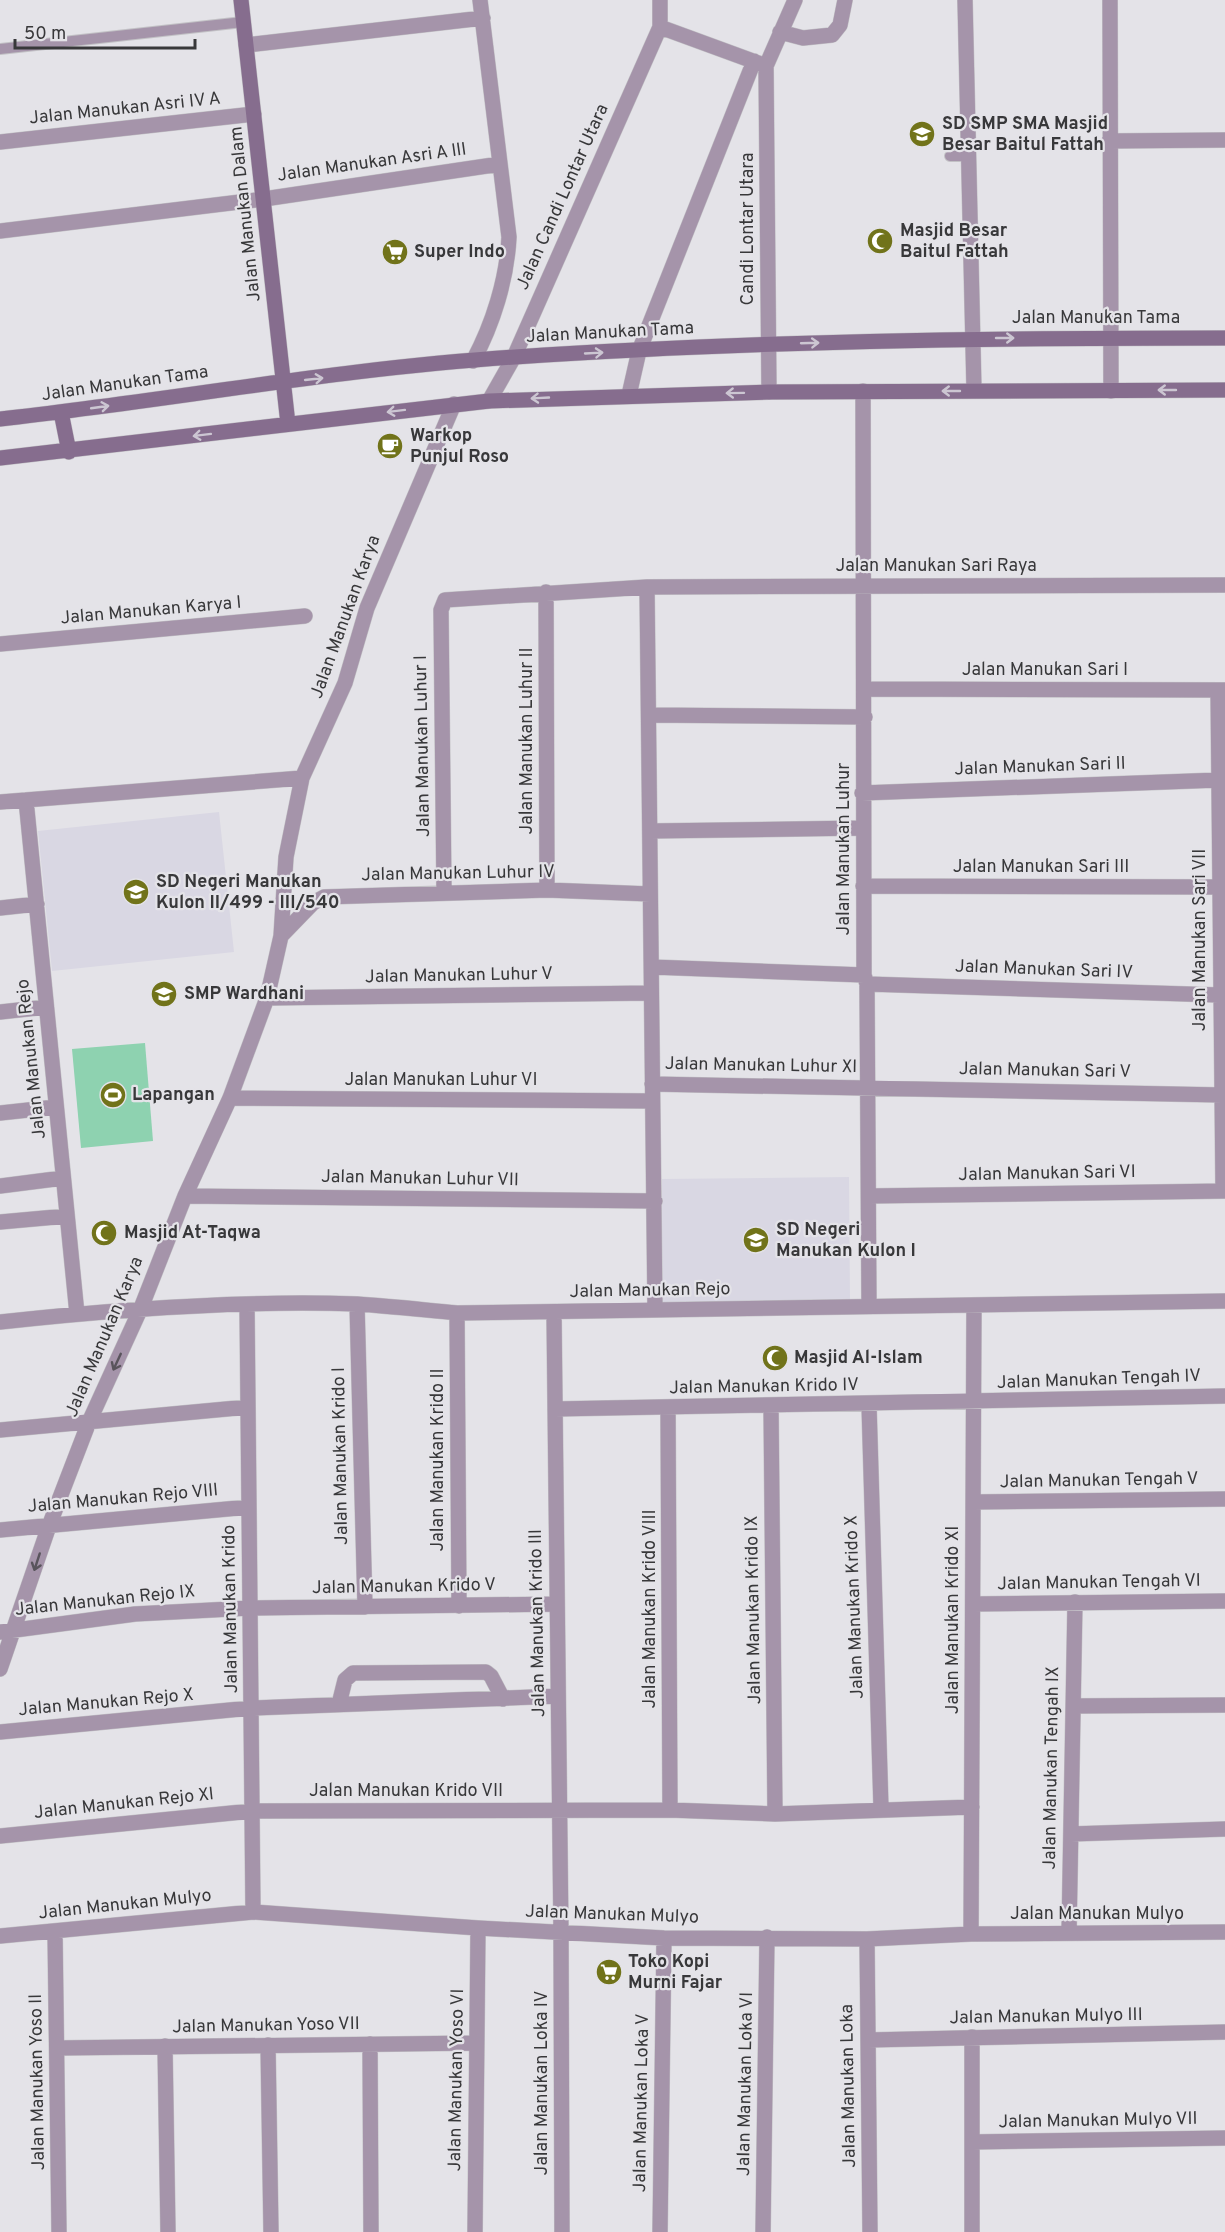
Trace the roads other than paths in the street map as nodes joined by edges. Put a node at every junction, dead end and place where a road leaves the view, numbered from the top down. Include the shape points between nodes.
1 (241, 0) edge
2 (480, 0) edge
3 (795, 0) edge
4 (845, 0) edge
5 (965, 0) edge
6 (1110, 0) edge
7 (662, 2) edge
8 (483, 18) junction
9 (243, 22) junction
10 (660, 27) junction
11 (780, 32) junction
12 (246, 45) junction
13 (0, 49) edge
14 (760, 63) junction
15 (254, 114) junction
16 (1225, 140) edge
17 (1109, 141) junction
18 (0, 142) edge
19 (950, 156) dead end
20 (969, 156) junction
21 (500, 164) junction
22 (264, 199) junction
23 (0, 231) edge
24 (971, 337) junction
25 (1109, 338) junction
26 (1225, 338) edge
27 (768, 345) junction
28 (639, 351) junction
29 (514, 357) junction
30 (473, 361) junction
31 (284, 382) junction
32 (974, 390) junction
33 (1225, 390) edge
34 (863, 391) junction
35 (1111, 391) junction
36 (769, 392) junction
37 (629, 395) junction
38 (489, 401) junction
39 (454, 404) junction
40 (61, 412) junction
41 (0, 419) edge
42 (288, 424) junction
43 (69, 452) junction
44 (0, 458) edge
45 (1225, 585) edge
46 (864, 586) junction
47 (648, 587) junction
48 (546, 592) junction
49 (445, 600) joint
50 (305, 616) dead end
51 (0, 644) edge
52 (865, 689) junction
53 (1222, 690) edge
54 (649, 715) junction
55 (865, 717) junction
56 (302, 778) junction
57 (1219, 780) junction
58 (862, 793) junction
59 (26, 800) junction
60 (0, 802) edge
61 (862, 828) junction
62 (650, 831) junction
63 (862, 886) junction
64 (1220, 887) junction
65 (547, 890) junction
66 (444, 892) junction
67 (650, 894) junction
68 (36, 904) junction
69 (0, 908) edge
70 (281, 936) junction
71 (652, 967) junction
72 (865, 980) junction
73 (651, 993) junction
74 (1219, 995) junction
75 (267, 998) junction
76 (46, 1007) junction
77 (0, 1012) edge
78 (652, 1084) junction
79 (868, 1087) junction
80 (1222, 1095) junction
81 (230, 1098) junction
82 (652, 1101) junction
83 (56, 1107) junction
84 (0, 1113) edge
85 (63, 1178) junction
86 (0, 1186) edge
87 (1224, 1191) edge
88 (185, 1196) junction
89 (869, 1196) junction
90 (655, 1201) junction
91 (67, 1216) junction
92 (0, 1222) edge
93 (1225, 1301) edge
94 (357, 1304) junction
95 (247, 1305) junction
96 (974, 1305) junction
97 (869, 1306) junction
98 (141, 1308) junction
99 (656, 1310) junction
100 (457, 1313) junction
101 (554, 1313) junction
102 (76, 1314) junction
103 (0, 1322) edge
104 (1225, 1396) edge
105 (974, 1403) junction
106 (869, 1404) junction
107 (771, 1406) junction
108 (248, 1407) junction
109 (668, 1407) junction
110 (555, 1409) junction
111 (89, 1422) junction
112 (0, 1430) edge
113 (1225, 1499) edge
114 (973, 1502) junction
115 (249, 1507) junction
116 (49, 1526) junction
117 (0, 1530) edge
118 (1225, 1601) edge
119 (1075, 1602) junction
120 (973, 1604) junction
121 (557, 1605) junction
122 (459, 1606) junction
123 (365, 1607) junction
124 (250, 1608) junction
125 (7, 1631) edge
126 (0, 1669) edge
127 (558, 1696) junction
128 (503, 1699) junction
129 (339, 1704) junction
130 (1225, 1705) edge
131 (1073, 1706) junction
132 (251, 1708) junction
133 (0, 1732) edge
134 (972, 1807) junction
135 (881, 1809) junction
136 (670, 1810) junction
137 (252, 1811) junction
138 (560, 1811) junction
139 (775, 1814) junction
140 (1225, 1829) edge
141 (1071, 1834) junction
142 (0, 1836) edge
143 (253, 1912) junction
144 (478, 1929) junction
145 (55, 1931) junction
146 (1225, 1932) edge
147 (561, 1933) junction
148 (1069, 1933) junction
149 (971, 1934) junction
150 (0, 1936) edge
151 (767, 1937) junction
152 (664, 1938) junction
153 (867, 1939) junction
154 (1225, 2032) edge
155 (972, 2037) junction
156 (868, 2040) junction
157 (477, 2043) junction
158 (370, 2044) junction
159 (268, 2045) junction
160 (165, 2046) junction
161 (57, 2048) junction
162 (1225, 2138) edge
163 (972, 2142) junction
164 (59, 2232) edge
165 (168, 2232) edge
166 (271, 2232) edge
167 (371, 2232) edge
168 (475, 2232) edge
169 (561, 2232) edge
170 (660, 2232) edge
171 (763, 2232) edge
172 (870, 2232) edge
173 (972, 2232) edge

1 - 9 street, Jalan Manukan Dalam
2 - 8 street
3 - 11 street
4 - 11 street via 840,25 832,35 803,38
5 - 20 street
6 - 17 street
7 - 10 street, Jalan Candi Lontar Utara
8 - 12 street
8 - 21 street
9 - 12 street, Jalan Manukan Dalam
9 - 13 lane
10 - 14 street
10 - 29 street, Jalan Candi Lontar Utara
11 - 14 street
12 - 15 street, Jalan Manukan Dalam
14 - 27 street, Candi Lontar Utara
14 - 28 street
15 - 18 street, Jalan Manukan Asri IV A
15 - 22 street, Jalan Manukan Dalam
16 - 17 street
17 - 25 street
19 - 20 lane
20 - 24 street
21 - 22 street, Jalan Manukan Asri A III
21 - 30 street via 508,255 491,322
22 - 23 street, Jalan Manukan Asri A III
22 - 31 street, Jalan Manukan Dalam
24 -> 25 street, Jalan Manukan Tama
27 -> 24 street, Jalan Manukan Tama
24 - 32 street
25 - 26 street, Jalan Manukan Tama
25 - 35 street
27 - 28 street, Jalan Manukan Tama
27 - 36 street, Candi Lontar Utara
29 -> 28 street, Jalan Manukan Tama
28 - 37 street
29 - 30 street, Jalan Manukan Tama
29 - 38 street, Jalan Candi Lontar Utara
31 -> 30 street, Jalan Manukan Tama
40 -> 31 street, Jalan Manukan Tama
31 - 42 street, Jalan Manukan Dalam
32 -> 34 street
32 - 35 street
33 -> 35 street
34 - 36 street
34 - 46 street, Jalan Manukan Luhur
36 -> 37 street
37 -> 38 street
38 - 39 street
39 -> 42 street
39 - 56 street, Jalan Manukan Karya via 367,608 345,683
40 - 41 street, Jalan Manukan Tama
40 - 43 street
42 -> 43 street
43 - 44 street
45 - 46 street, Jalan Manukan Sari Raya
46 - 47 street, Jalan Manukan Sari Raya
46 - 52 street, Jalan Manukan Luhur
47 - 48 street, Jalan Manukan Sari Raya
47 - 54 street
48 - 49 street, Jalan Manukan Sari Raya
48 - 65 street, Jalan Manukan Luhur II
49 - 66 street, Jalan Manukan Luhur I via 441,610
50 - 51 street, Jalan Manukan Karya I
52 - 53 street, Jalan Manukan Sari I
52 - 55 street, Jalan Manukan Luhur
53 - 57 street, Jalan Manukan Sari VII
54 - 55 street
54 - 62 street
55 - 58 street, Jalan Manukan Luhur
56 - 59 street
56 - 70 street, Jalan Manukan Karya via 286,857
57 - 58 street, Jalan Manukan Sari II
57 - 64 street, Jalan Manukan Sari VII
58 - 61 street, Jalan Manukan Luhur
59 - 60 street
59 - 68 street, Jalan Manukan Rejo
61 - 62 street
61 - 63 street, Jalan Manukan Luhur
62 - 67 street
63 - 64 street, Jalan Manukan Sari III
63 - 72 street, Jalan Manukan Luhur
64 - 74 street, Jalan Manukan Sari VII
65 - 66 street, Jalan Manukan Luhur IV
65 - 67 street, Jalan Manukan Luhur IV
66 - 70 street, Jalan Manukan Luhur IV via 324,897
67 - 71 street
68 - 69 street
68 - 76 street, Jalan Manukan Rejo
70 - 75 street, Jalan Manukan Karya
71 - 72 street, Jalan Manukan Sari IV
71 - 73 street
72 - 74 street, Jalan Manukan Sari IV
72 - 79 street, Jalan Manukan Luhur
73 - 75 street, Jalan Manukan Luhur V
73 - 78 street
74 - 80 street, Jalan Manukan Sari VII
75 - 81 street, Jalan Manukan Karya
76 - 77 street
76 - 83 street, Jalan Manukan Rejo
78 - 79 street, Jalan Manukan Luhur XI
78 - 82 street
79 - 80 street, Jalan Manukan Sari V
79 - 89 street, Jalan Manukan Luhur
80 - 87 street, Jalan Manukan Sari VII
81 - 82 street, Jalan Manukan Luhur VI
81 - 88 street, Jalan Manukan Karya
82 - 90 street
83 - 84 street
83 - 85 street, Jalan Manukan Rejo
85 - 86 street
85 - 91 street, Jalan Manukan Rejo
87 - 89 street, Jalan Manukan Sari VI
88 - 90 street, Jalan Manukan Luhur VII
88 - 98 street, Jalan Manukan Karya
89 - 97 street, Jalan Manukan Luhur
90 - 99 street
91 - 92 street
91 - 102 street, Jalan Manukan Rejo
93 - 96 street, Jalan Manukan Rejo
94 - 95 street, Jalan Manukan Rejo
94 - 100 street, Jalan Manukan Rejo
94 - 123 street, Jalan Manukan Krido I
95 - 98 street, Jalan Manukan Rejo
95 - 108 street, Jalan Manukan Krido
96 - 97 street, Jalan Manukan Rejo
96 - 105 street, Jalan Manukan Krido XI
97 - 99 street, Jalan Manukan Rejo
98 - 102 street, Jalan Manukan Rejo
98 -> 111 street, Jalan Manukan Karya
99 - 101 street, Jalan Manukan Rejo
100 - 101 street, Jalan Manukan Rejo
100 - 122 street, Jalan Manukan Krido II
101 - 110 street, Jalan Manukan Krido III
102 - 103 street, Jalan Manukan Rejo
104 - 105 street, Jalan Manukan Tengah IV
105 - 106 street, Jalan Manukan Krido IV
105 - 114 street, Jalan Manukan Krido XI
106 - 107 street, Jalan Manukan Krido IV
106 - 135 street, Jalan Manukan Krido X
107 - 109 street, Jalan Manukan Krido IV
107 - 139 street, Jalan Manukan Krido IX
108 - 111 street
108 - 115 street, Jalan Manukan Krido
109 - 110 street, Jalan Manukan Krido IV
109 - 136 street, Jalan Manukan Krido VIII
110 - 121 street, Jalan Manukan Krido III
111 - 112 street
111 - 116 street, Jalan Manukan Karya
113 - 114 street, Jalan Manukan Tengah V
114 - 120 street, Jalan Manukan Krido XI
115 - 116 street, Jalan Manukan Rejo VIII
115 - 124 street, Jalan Manukan Krido
116 - 117 street, Jalan Manukan Rejo VIII
116 -> 125 street, Jalan Manukan Karya
118 - 119 street, Jalan Manukan Tengah VI
119 - 120 street, Jalan Manukan Tengah VI
119 - 131 street, Jalan Manukan Tengah IX
120 - 134 street, Jalan Manukan Krido XI
121 - 122 street, Jalan Manukan Krido V
121 - 127 street, Jalan Manukan Krido III
122 - 123 street, Jalan Manukan Krido V
123 - 124 street, Jalan Manukan Krido V
124 - 125 street, Jalan Manukan Rejo IX via 135,1614
124 - 132 street, Jalan Manukan Krido
125 - 126 street, Jalan Manukan Karya
127 - 128 street, Jalan Manukan Rejo X
127 - 138 street, Jalan Manukan Krido III
128 - 129 street, Jalan Manukan Rejo X
128 - 129 street via 486,1672 353,1673 345,1680
129 - 132 street, Jalan Manukan Rejo X
130 - 131 street
131 - 141 street, Jalan Manukan Tengah IX
132 - 133 street, Jalan Manukan Rejo X
132 - 137 street, Jalan Manukan Krido
134 - 135 street, Jalan Manukan Krido VII
134 - 149 street, Jalan Manukan Krido XI
135 - 139 street, Jalan Manukan Krido VII
136 - 138 street, Jalan Manukan Krido VII
136 - 139 street, Jalan Manukan Krido VII
137 - 138 street, Jalan Manukan Krido VII
137 - 142 street, Jalan Manukan Rejo XI
137 - 143 street, Jalan Manukan Krido
138 - 147 street, Jalan Manukan Krido III
140 - 141 street
141 - 148 street, Jalan Manukan Tengah IX
143 - 144 street, Jalan Manukan Mulyo
143 - 145 street, Jalan Manukan Mulyo
144 - 147 street, Jalan Manukan Mulyo
144 - 157 street, Jalan Manukan Yoso VI
145 - 150 street, Jalan Manukan Mulyo
145 - 161 street, Jalan Manukan Yoso II
146 - 148 street, Jalan Manukan Mulyo
147 - 152 street, Jalan Manukan Mulyo
147 - 169 street, Jalan Manukan Loka IV
148 - 149 street, Jalan Manukan Mulyo
149 - 153 street, Jalan Manukan Mulyo
151 - 152 street, Jalan Manukan Mulyo
151 - 153 street, Jalan Manukan Mulyo
151 - 171 street, Jalan Manukan Loka VI
152 - 170 street, Jalan Manukan Loka V
153 - 156 street, Jalan Manukan Loka
154 - 155 street, Jalan Manukan Mulyo III
155 - 156 street, Jalan Manukan Mulyo III
155 - 163 street
156 - 172 street, Jalan Manukan Loka
157 - 158 street, Jalan Manukan Yoso VII
157 - 168 street, Jalan Manukan Yoso VI
158 - 159 street, Jalan Manukan Yoso VII
158 - 167 street
159 - 160 street, Jalan Manukan Yoso VII
159 - 166 street
160 - 161 street, Jalan Manukan Yoso VII
160 - 165 street
161 - 164 street, Jalan Manukan Yoso II
162 - 163 street, Jalan Manukan Mulyo VII
163 - 173 street

